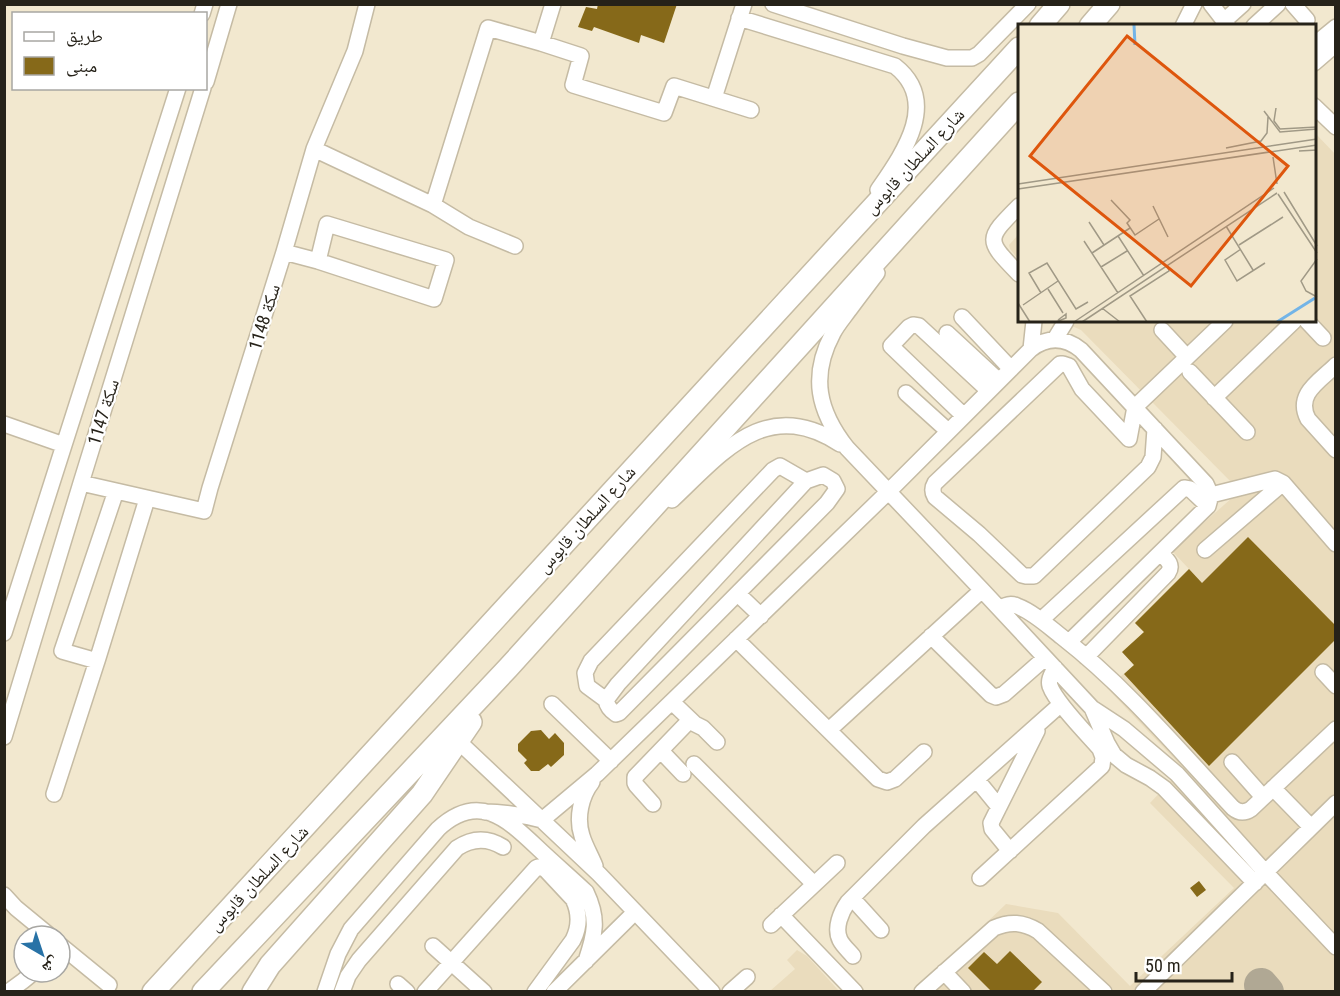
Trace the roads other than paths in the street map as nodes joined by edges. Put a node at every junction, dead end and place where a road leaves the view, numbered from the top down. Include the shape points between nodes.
1 (230, 4) edge
2 (367, 4) edge
3 (553, 4) edge
4 (773, 4) edge
5 (1028, 4) edge
6 (1059, 4) edge
7 (1109, 4) edge
8 (1194, 4) edge
9 (1243, 4) edge
10 (1278, 4) edge
11 (1293, 4) edge
12 (742, 11) edge
13 (1308, 13) edge
14 (1223, 14) edge
15 (1042, 24) edge
16 (1092, 24) edge
17 (1184, 24) edge
18 (1256, 24) edge
19 (1335, 27) edge
20 (541, 43) junction
21 (1316, 43) edge
22 (1335, 44) edge
23 (1018, 49) edge
24 (1316, 61) edge
25 (207, 79) edge
26 (177, 90) edge
27 (202, 90) edge
28 (714, 98) junction
29 (1018, 104) edge
30 (1316, 108) edge
31 (751, 110) dead end
32 (1335, 127) edge
33 (314, 149) junction
34 (936, 194) junction
35 (433, 205) junction
36 (1018, 207) edge
37 (847, 234) junction
38 (515, 246) dead end
39 (284, 252) junction
40 (318, 261) junction
41 (1018, 273) edge
42 (962, 317) dead end
43 (1034, 322) edge
44 (1065, 322) edge
45 (1224, 322) edge
46 (1293, 322) edge
47 (1308, 322) edge
48 (1162, 330) dead end
49 (946, 333) dead end
50 (1323, 338) dead end
51 (1055, 339) junction
52 (1031, 349) junction
53 (1188, 365) junction
54 (1335, 365) edge
55 (1011, 369) junction
56 (994, 386) junction
57 (906, 393) dead end
58 (1214, 398) junction
59 (1135, 407) junction
60 (964, 416) junction
61 (4, 424) edge
62 (1155, 429) junction
63 (948, 432) junction
64 (1247, 432) dead end
65 (64, 445) junction
66 (846, 448) junction
67 (1335, 450) edge
68 (806, 481) junction
69 (81, 483) junction
70 (1283, 483) junction
71 (116, 491) junction
72 (888, 492) junction
73 (147, 499) junction
74 (1209, 501) junction
75 (1335, 543) edge
76 (1204, 550) dead end
77 (1160, 553) junction
78 (606, 561) junction
79 (982, 590) junction
80 (738, 594) junction
81 (1000, 609) junction
82 (761, 616) junction
83 (1041, 620) junction
84 (4, 633) edge
85 (931, 636) junction
86 (736, 639) junction
87 (1069, 642) junction
88 (1086, 657) junction
89 (97, 662) junction
90 (1050, 663) junction
91 (508, 668) junction
92 (1323, 672) dead end
93 (1335, 686) edge
94 (675, 698) junction
95 (606, 700) junction
96 (552, 704) dead end
97 (1061, 704) junction
98 (1092, 708) junction
99 (1041, 723) junction
100 (697, 724) junction
101 (1335, 729) edge
102 (829, 730) junction
103 (4, 737) edge
104 (458, 741) junction
105 (717, 742) dead end
106 (661, 751) junction
107 (924, 752) dead end
108 (611, 760) junction
109 (1232, 762) dead end
110 (597, 774) junction
111 (977, 780) junction
112 (1268, 793) junction
113 (54, 794) dead end
114 (1335, 803) edge
115 (653, 804) dead end
116 (999, 807) junction
117 (484, 812) junction
118 (542, 820) junction
119 (1311, 827) junction
120 (503, 847) dead end
121 (1010, 851) junction
122 (837, 863) dead end
123 (598, 874) junction
124 (980, 878) dead end
125 (1260, 878) junction
126 (814, 884) junction
127 (248, 889) junction
128 (4, 895) edge
129 (852, 898) junction
130 (10, 906) edge
131 (635, 912) junction
132 (34, 924) edge
133 (881, 930) dead end
134 (433, 946) dead end
135 (1335, 947) edge
136 (72, 955) edge
137 (853, 956) dead end
138 (586, 961) junction
139 (452, 962) junction
140 (945, 972) junction
141 (747, 977) dead end
142 (109, 986) dead end
143 (1151, 989) edge
144 (137, 992) edge
145 (153, 992) edge
146 (203, 992) edge
147 (253, 992) edge
148 (325, 992) edge
149 (342, 992) edge
150 (425, 992) edge
151 (484, 992) edge
152 (536, 992) edge
153 (554, 992) edge
154 (712, 992) edge
155 (730, 992) edge
156 (855, 992) edge
157 (922, 992) edge
158 (963, 992) edge
159 (1104, 992) edge

1 - 25 street
2 - 33 street, سكة 1148 via 355,51
3 - 20 street
4 - 5 street via 903,46 961,59 979,54
6 - 15 highway
7 - 16 highway
8 - 17 street
9 - 14 street
10 - 18 street
11 - 13 street
12 - 28 street
12 - 37 street via 895,66 909,82 917,107 911,136
19 - 21 street
20 - 28 street via 581,56 573,85 664,113 674,86
20 - 35 street via 488,28
22 - 24 street
23 - 37 highway, شارع السلطان قابوس
26 - 65 street, سكة 1147
27 - 69 street, سكة 1147
28 - 31 street
29 - 34 highway, شارع السلطان قابوس
30 - 32 street
33 - 35 street
33 - 39 street, سكة 1148
34 - 66 street via 834,331 825,350 820,392 834,432
34 - 78 highway, شارع السلطان قابوس
35 - 38 street via 469,227
36 - 41 street via 998,228 994,239 997,252
37 - 127 highway, شارع السلطان قابوس
39 - 40 street
39 - 73 street, سكة 1148 via 204,512
40 - 40 street via 434,299 446,260 327,224
42 - 55 street
43 - 52 street
44 - 51 street
45 - 53 street
46 - 58 street
47 - 50 street
48 - 53 street
49 - 56 street
51 - 52 street
51 - 59 street via 1074,344
52 - 55 street
53 - 58 street
53 - 59 street
54 - 67 street via 1306,393 1304,403 1308,419
55 - 56 street
56 - 60 street
56 - 60 street via 919,327 909,327 891,346
57 - 63 street
58 - 64 street
59 - 62 street
59 - 62 street via 1129,440 1082,389 1069,366 1056,366 938,481 933,494 1022,575 1030,577 1148,467 1153,457
60 - 63 street
61 - 65 street
62 - 74 street via 1206,484
63 - 72 street
65 - 84 street, سكة 1147
66 - 72 street
66 - 78 street via 828,436 787,426 745,436
68 - 80 street via 823,475 837,489
68 - 95 street
68 - 95 street via 780,466 773,470 591,661 585,673 587,686
69 - 71 street, سكة 1148
69 - 103 street, سكة 1147
70 - 74 street via 1271,480
70 - 75 street
70 - 76 street
71 - 73 street, سكة 1148
71 - 89 street via 62,651
72 - 79 street
72 - 82 street
73 - 89 street
74 - 77 street
74 - 83 street via 1184,488
77 - 87 street
77 - 88 street via 1170,563 1168,573
78 - 91 highway, شارع السلطان قابوس
79 - 81 street
79 - 85 street
80 - 82 street
80 - 95 street via 619,713 611,711
81 - 83 street via 1016,605
81 - 90 street
82 - 86 street
83 - 87 street
85 - 90 street via 996,697
85 - 102 street
86 - 94 street
86 - 102 street
87 - 88 street
88 - 112 street via 1236,811 1248,811
89 - 113 street
90 - 97 street via 1050,687
90 - 98 street
91 - 104 highway
91 - 146 highway, شارع السلطان قابوس
92 - 93 street
94 - 100 street via 700,718
94 - 108 street
96 - 108 street
97 - 99 street
97 - 121 street via 1100,749 1102,766
98 - 125 street via 1165,763
98 - 125 street via 1119,760 1164,788
99 - 111 street
99 - 116 street
100 - 105 street
100 - 106 street
101 - 112 street
102 - 107 street via 882,781 895,779
104 - 118 street
104 - 147 highway via 422,794 270,965
106 - 115 street via 634,780
106 - 126 street via 689,769
108 - 110 street
109 - 112 street
110 - 118 street
110 - 123 street via 586,790 580,817 581,835
111 - 116 street
111 - 129 street
112 - 119 street
114 - 119 street
116 - 121 street via 992,830
117 - 118 street via 521,814
117 - 138 street via 512,824 586,892 595,924
117 - 148 street via 464,813 438,829 351,929 332,967
118 - 123 street
119 - 125 street
120 - 149 street via 480,839 457,848 359,960
121 - 124 street
122 - 126 street
123 - 131 street
125 - 135 street
125 - 143 street
126 - 156 street via 776,920
127 - 144 highway
127 - 145 highway, شارع السلطان قابوس
128 - 130 street
129 - 133 street
129 - 137 street via 842,911 838,927 839,939
130 - 132 street
131 - 138 street
131 - 154 street
134 - 139 street
136 - 142 street
138 - 153 street
139 - 150 street
139 - 151 street
139 - 152 street via 541,867 573,899 578,920 573,940
140 - 157 street
140 - 158 street
140 - 159 street via 994,928 1024,924 1038,931
141 - 155 street

